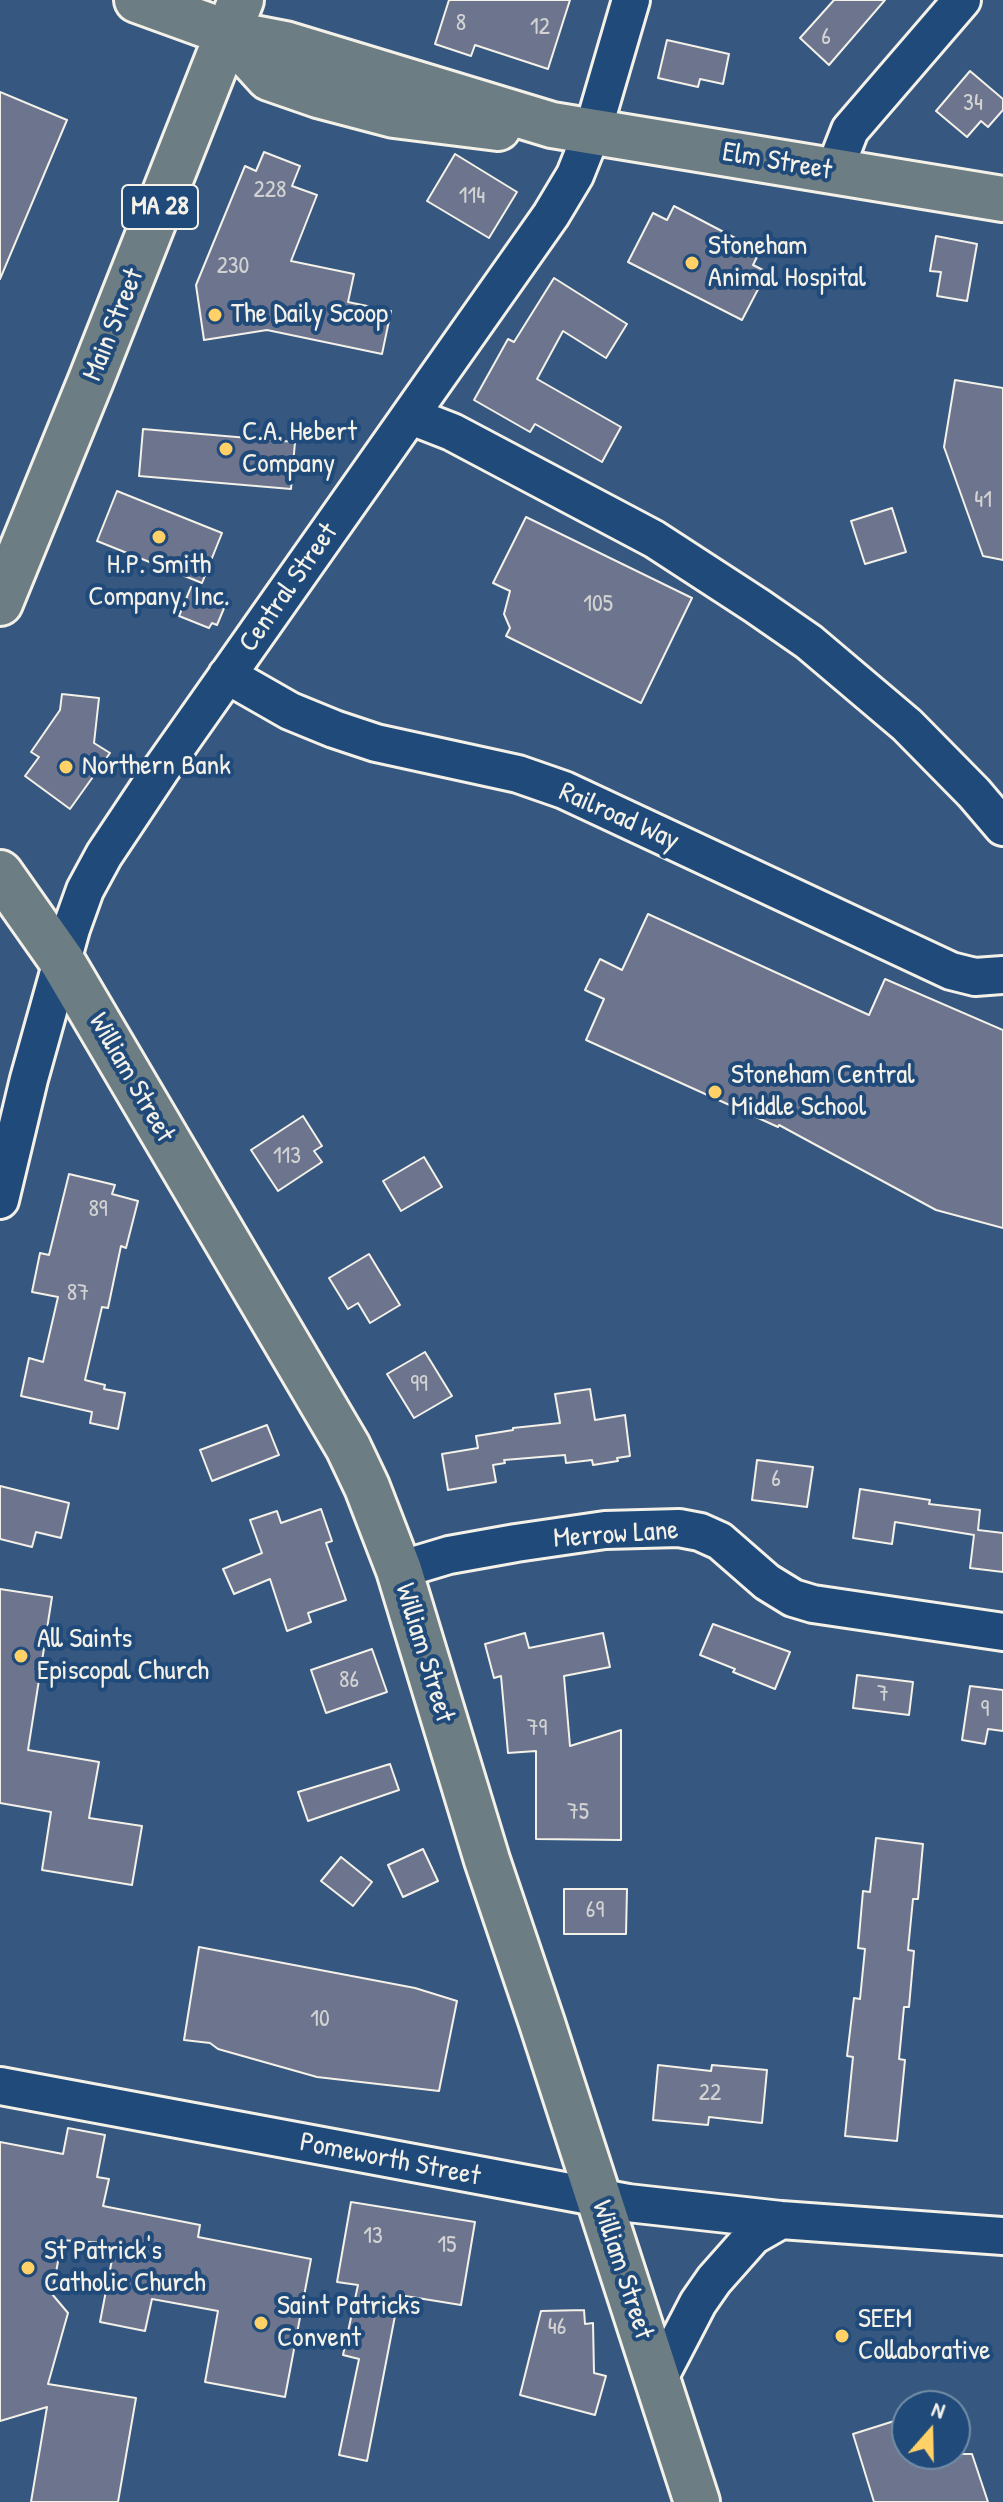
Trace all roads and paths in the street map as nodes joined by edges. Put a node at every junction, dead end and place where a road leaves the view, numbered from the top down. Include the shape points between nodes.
1 (137, 0) edge
2 (631, 0) edge
3 (962, 0) edge
4 (235, 16) edge
5 (572, 128) junction
6 (834, 171) junction
7 (1003, 199) edge
8 (411, 416) junction
9 (1, 599) edge
10 (227, 675) junction
11 (1003, 827) edge
12 (0, 873) edge
13 (17, 909) edge
14 (62, 961) junction
15 (1003, 975) edge
16 (0, 1200) edge
17 (399, 1570) junction
18 (1003, 1632) edge
19 (0, 2086) edge
20 (599, 2198) junction
21 (781, 2220) junction
22 (1003, 2236) edge
23 (658, 2380) junction
24 (697, 2502) edge

1 - 4 main road, Elm Street
2 - 5 street, Central Street
3 - 6 street via 850,130
4 - 5 main road, Elm Street via 285,44
4 - 9 main road, Main Street / MA 28
5 - 6 main road, Elm Street
5 - 8 street, Central Street via 575,175
6 - 7 main road, Elm Street
8 - 10 street, Central Street
8 - 11 street via 452,432 654,539 809,642 907,725
10 - 14 street, Central Street via 104,855 85,890
10 - 15 street, Railroad Way via 334,729 564,790 951,971 975,977
12 - 13 main road, William Street
13 - 14 main road, William Street
14 - 16 street, Central Street
14 - 17 main road, William Street via 348,1447
17 - 18 street, Merrow Lane via 516,1543 605,1530 679,1528 720,1541 793,1598
17 - 20 main road, William Street via 487,1860
19 - 20 street, Pomeworth Street
20 - 21 street, Pomeworth Street
20 - 23 main road, William Street
21 - 22 street, Pomeworth Street
21 - 23 street via 753,2236 719,2273
23 - 24 main road, William Street

